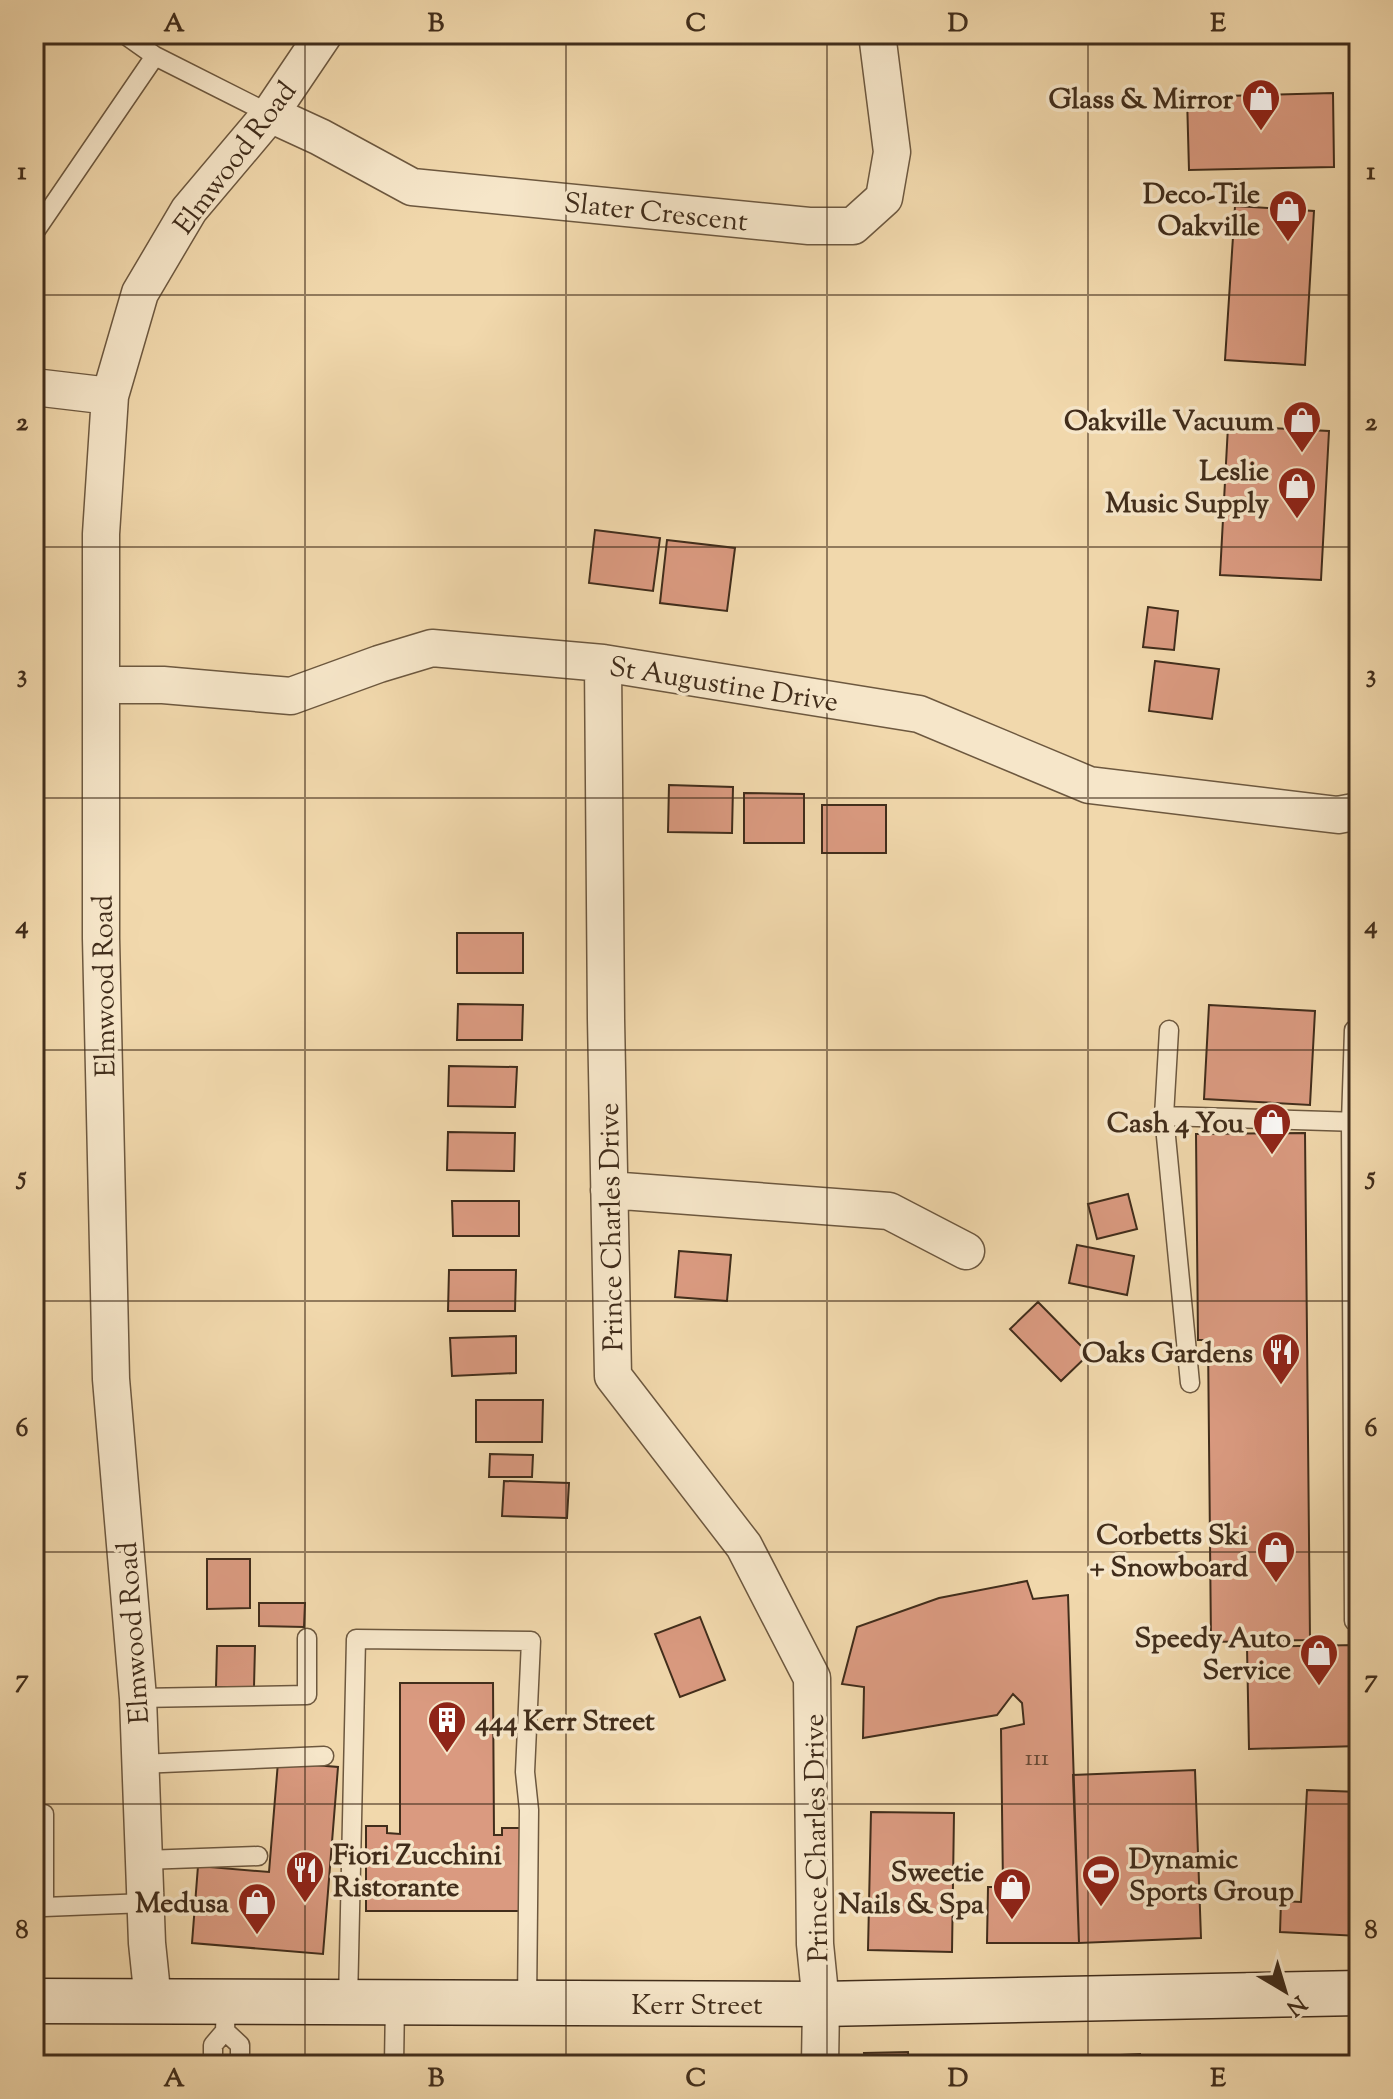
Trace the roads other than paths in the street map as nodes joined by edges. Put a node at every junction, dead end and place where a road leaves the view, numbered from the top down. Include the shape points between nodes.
1 (124, 34) edge
2 (324, 34) edge
3 (877, 34) edge
4 (155, 56) junction
5 (270, 114) junction
6 (34, 233) edge
7 (34, 387) edge
8 (110, 396) junction
9 (603, 663) junction
10 (102, 685) junction
11 (1352, 817) edge
12 (1169, 1030) dead end
13 (1354, 1030) dead end
14 (1164, 1116) junction
15 (1355, 1122) edge
16 (609, 1190) junction
17 (966, 1251) dead end
18 (1190, 1383) dead end
19 (1359, 1620) edge
20 (307, 1638) dead end
21 (138, 1698) junction
22 (324, 1756) dead end
23 (140, 1764) junction
24 (44, 1814) dead end
25 (258, 1856) dead end
26 (144, 1860) junction
27 (146, 1903) junction
28 (1359, 1993) edge
29 (34, 2001) edge
30 (153, 2001) junction
31 (348, 2002) junction
32 (395, 2002) junction
33 (527, 2003) junction
34 (821, 2004) junction
35 (226, 2016) junction
36 (213, 2065) edge
37 (240, 2065) edge
38 (394, 2065) edge
39 (820, 2065) edge

1 - 4 lane
2 - 5 street, Elmwood Road
3 - 5 street, Slater Crescent via 892,152 884,198 853,226 412,187
4 - 5 lane
4 - 6 lane
5 - 8 street, Elmwood Road via 189,210 140,293
7 - 8 street
8 - 10 street, Elmwood Road via 101,534
9 - 10 street, St Augustine Drive via 432,648 291,696
9 - 11 street, St Augustine Drive via 919,714 1089,785
9 - 16 street, Prince Charles Drive
10 - 21 street, Elmwood Road via 101,938 111,1379
12 - 14 lane
13 - 15 lane
14 - 15 lane
14 - 18 lane
15 - 19 lane via 1354,1621
16 - 17 street via 889,1211
16 - 34 street, Prince Charles Drive via 613,1376 744,1546 812,1678 815,1944
20 - 21 lane via 307,1695
21 - 23 street, Elmwood Road
22 - 23 lane
23 - 26 street, Elmwood Road
24 - 27 lane via 44,1907
25 - 26 lane
26 - 27 street, Elmwood Road
27 - 30 street, Elmwood Road
28 - 34 main road, Kerr Street
29 - 30 main road, Kerr Street
30 - 35 main road, Kerr Street
31 - 32 main road, Kerr Street
31 - 33 lane via 356,1639 531,1641 525,1772
31 - 35 main road, Kerr Street
32 - 33 main road, Kerr Street
32 - 38 lane
33 - 34 main road, Kerr Street
34 - 39 street, Prince Charles Drive
35 - 36 lane via 213,2045
35 - 37 lane via 240,2045

